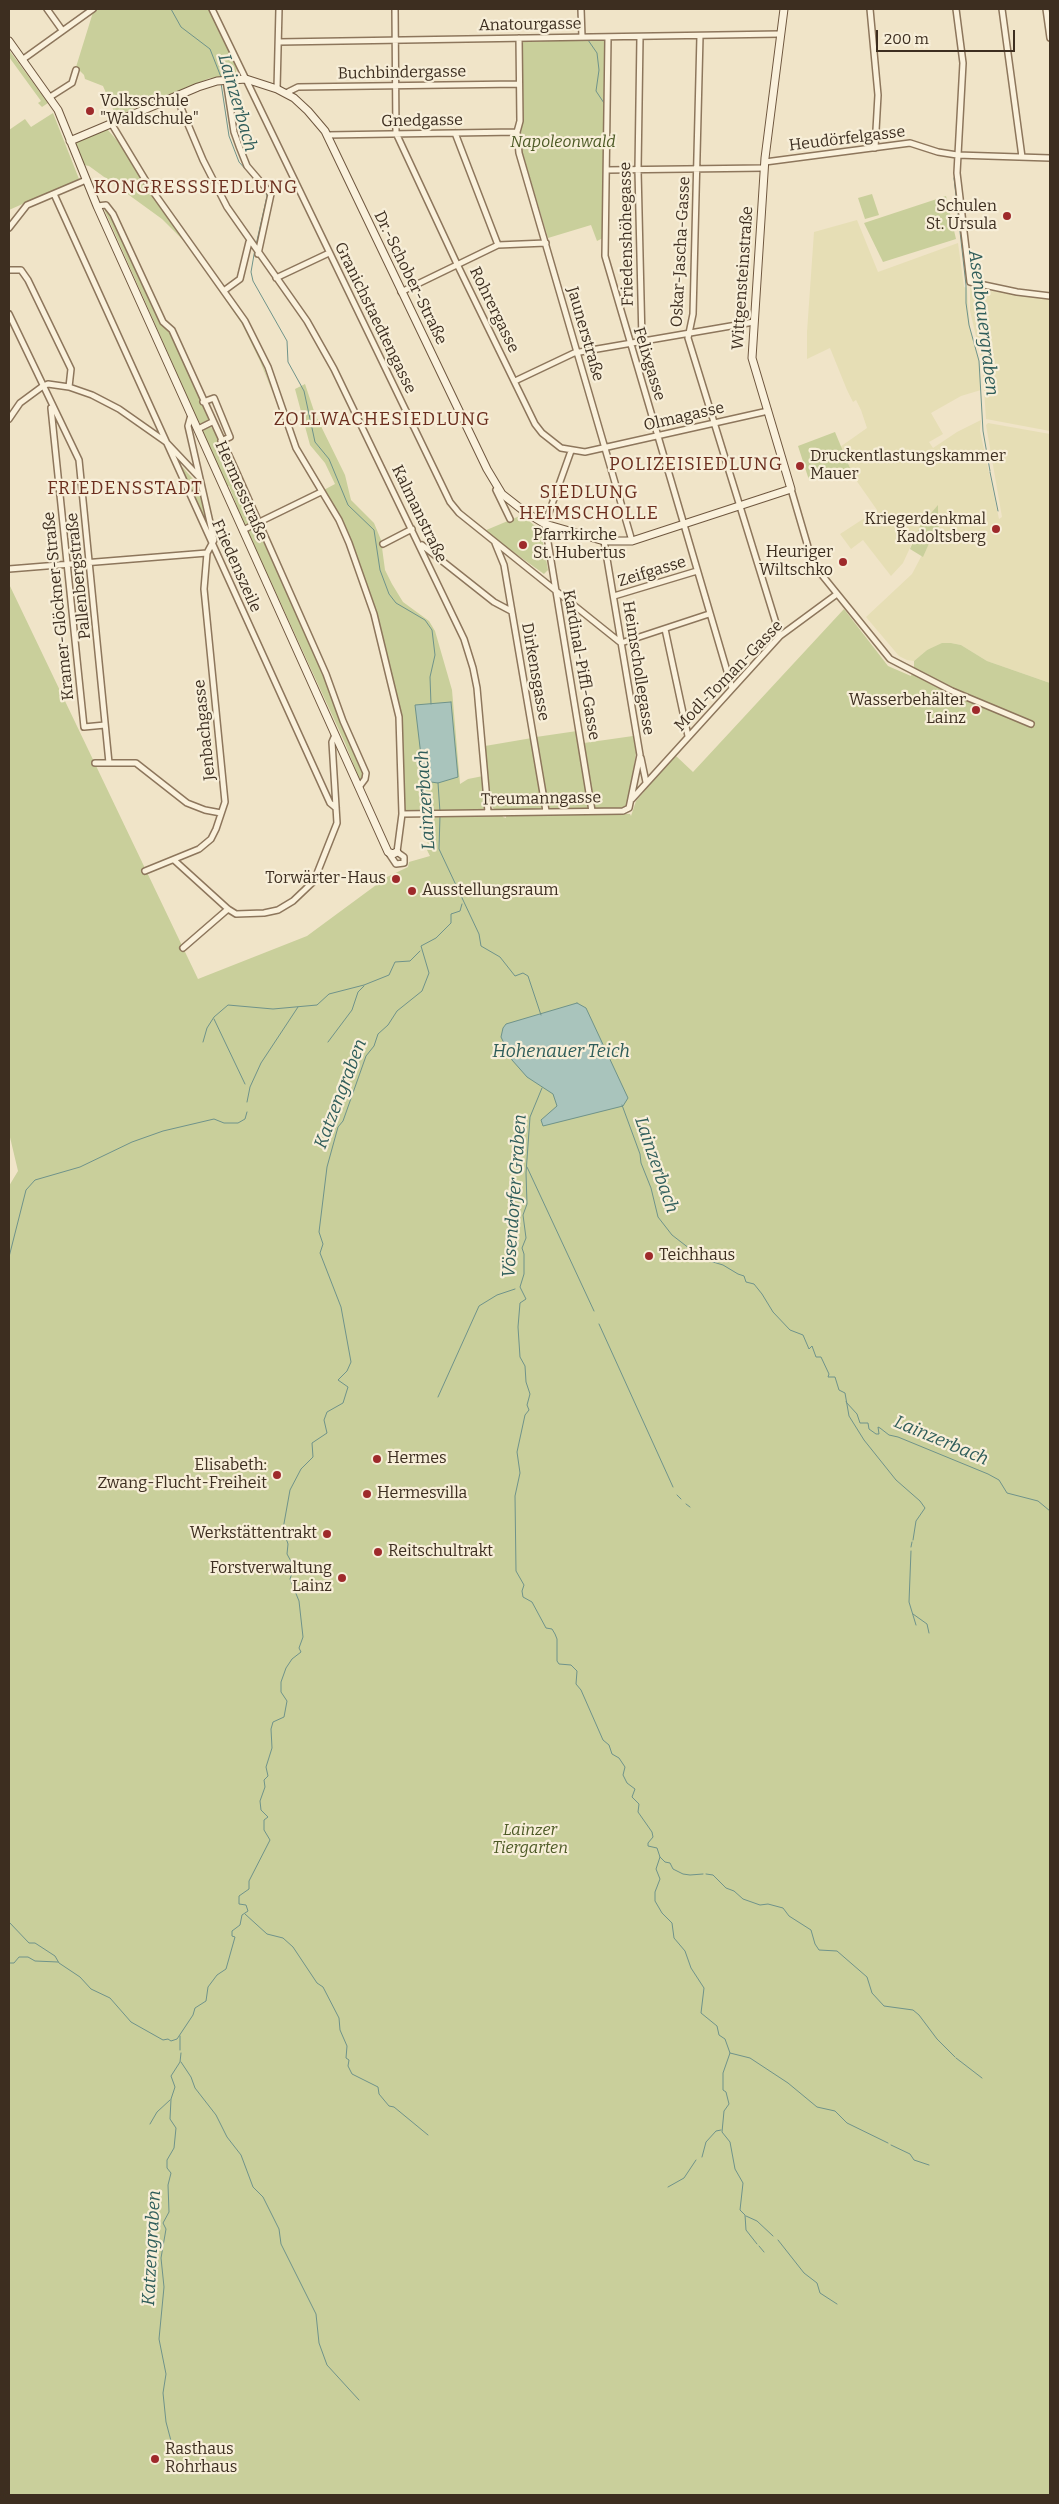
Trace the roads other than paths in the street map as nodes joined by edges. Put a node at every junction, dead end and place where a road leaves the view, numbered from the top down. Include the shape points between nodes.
1 (47, 9) edge
2 (93, 9) edge
3 (212, 9) edge
4 (280, 9) edge
5 (395, 9) edge
6 (581, 9) edge
7 (784, 9) edge
8 (870, 9) edge
9 (956, 9) edge
10 (1002, 9) edge
11 (1046, 9) edge
12 (62, 30) junction
13 (780, 34) junction
14 (700, 36) junction
15 (582, 37) junction
16 (608, 37) junction
17 (640, 37) junction
18 (519, 38) junction
19 (1050, 38) edge
20 (395, 40) junction
21 (9, 41) edge
22 (279, 42) junction
23 (22, 60) junction
24 (76, 70) dead end
25 (246, 80) junction
26 (223, 81) junction
27 (520, 84) junction
28 (395, 86) junction
29 (277, 89) junction
30 (286, 93) junction
31 (176, 96) junction
32 (50, 97) junction
33 (111, 123) junction
34 (517, 132) junction
35 (455, 133) junction
36 (396, 134) junction
37 (327, 135) junction
38 (70, 141) junction
39 (874, 148) junction
40 (957, 154) junction
41 (1022, 157) junction
42 (1050, 158) edge
43 (764, 165) junction
44 (698, 169) junction
45 (607, 170) junction
46 (638, 170) junction
47 (86, 180) junction
48 (54, 194) junction
49 (97, 206) junction
50 (9, 228) edge
51 (546, 243) junction
52 (251, 244) junction
53 (498, 245) junction
54 (257, 253) junction
55 (329, 253) junction
56 (457, 264) junction
57 (9, 270) edge
58 (276, 278) junction
59 (225, 290) junction
60 (401, 292) junction
61 (1050, 296) edge
62 (9, 314) edge
63 (754, 322) junction
64 (689, 333) junction
65 (642, 341) junction
66 (630, 344) junction
67 (577, 352) junction
68 (515, 381) junction
69 (43, 386) junction
70 (69, 387) junction
71 (49, 401) junction
72 (203, 402) junction
73 (768, 411) junction
74 (191, 415) junction
75 (9, 419) edge
76 (212, 422) junction
77 (715, 422) junction
78 (198, 429) junction
79 (658, 436) junction
80 (222, 441) junction
81 (166, 442) junction
82 (605, 448) junction
83 (571, 451) junction
84 (487, 469) junction
85 (200, 477) junction
86 (791, 489) junction
87 (321, 492) junction
88 (740, 507) junction
89 (510, 519) dead end
90 (257, 521) junction
91 (545, 524) junction
92 (683, 526) junction
93 (412, 529) junction
94 (243, 530) junction
95 (494, 540) junction
96 (604, 541) junction
97 (632, 541) junction
98 (420, 543) junction
99 (213, 544) junction
100 (382, 544) dead end
101 (207, 552) junction
102 (91, 563) junction
103 (67, 565) junction
104 (9, 569) edge
105 (697, 571) junction
106 (556, 591) junction
107 (837, 594) junction
108 (614, 596) junction
109 (511, 611) junction
110 (709, 614) junction
111 (666, 629) junction
112 (780, 636) junction
113 (621, 643) junction
114 (732, 688) junction
115 (1031, 724) dead end
116 (105, 725) junction
117 (335, 734) junction
118 (688, 736) junction
119 (640, 755) junction
120 (95, 763) dead end
121 (109, 763) junction
122 (646, 782) junction
123 (359, 787) junction
124 (632, 799) junction
125 (336, 808) junction
126 (402, 811) junction
127 (546, 811) junction
128 (592, 811) junction
129 (488, 812) junction
130 (222, 813) junction
131 (388, 852) junction
132 (397, 852) junction
133 (174, 860) junction
134 (144, 871) dead end
135 (228, 910) junction
136 (184, 948) dead end

1 - 12 street
2 - 12 street
3 - 25 street, Granichstaedtengasse
4 - 22 street
5 - 20 street
6 - 15 street
7 - 13 street, Wittgensteinstraße
8 - 39 street via 878,95
9 - 40 street via 963,63
10 - 41 street
11 - 19 street
12 - 23 street
13 - 14 street, Anatourgasse
13 - 43 street, Wittgensteinstraße
14 - 17 street, Anatourgasse
14 - 44 street, Oskar-Jascha-Gasse
15 - 16 street, Anatourgasse
15 - 18 street, Anatourgasse
16 - 17 street, Anatourgasse
16 - 45 street, Felixgasse
17 - 46 street, Friedenshöhegasse
18 - 20 street, Anatourgasse
18 - 27 street, Jaunerstraße
20 - 22 street, Anatourgasse
20 - 28 street
21 - 23 street, Hermesstraße
22 - 29 street
23 - 32 street, Hermesstraße
24 - 32 street via 72,83
25 - 26 street, Dr.-Schober-Straße
25 - 29 street, Dr.-Schober-Straße
25 - 55 street, Granichstaedtengasse
26 - 31 street, Dr.-Schober-Straße
26 - 54 street via 234,132 247,166 270,194
27 - 28 street, Buchbindergasse
27 - 34 street, Jaunerstraße
28 - 30 street, Buchbindergasse via 298,87
28 - 36 street
29 - 30 street, Dr.-Schober-Straße
30 - 37 street, Dr.-Schober-Straße via 308,111
31 - 33 street, Dr.-Schober-Straße
31 - 52 street via 218,191
32 - 38 street, Hermesstraße
33 - 38 street, Dr.-Schober-Straße
33 - 59 street via 149,186
34 - 35 street, Gnedgasse
34 - 51 street, Jaunerstraße via 519,153
35 - 36 street, Gnedgasse
35 - 53 street
36 - 37 street, Gnedgasse
36 - 56 street, Rohrergasse
37 - 60 street, Dr.-Schober-Straße
38 - 47 street, Hermesstraße
39 - 40 street, Heudörfelgasse via 913,143 938,152
39 - 43 street, Heudörfelgasse
40 - 41 street, Heudörfelgasse
40 - 61 street via 956,173 970,282
41 - 42 street, Heudörfelgasse
43 - 44 street, Heudörfelgasse
43 - 63 street, Wittgensteinstraße
44 - 46 street, Heudörfelgasse
44 - 64 street, Oskar-Jascha-Gasse via 693,314
45 - 46 street, Heudörfelgasse
45 - 66 street, Felixgasse via 605,256
46 - 65 street, Friedenshöhegasse
47 - 48 street
47 - 49 street, Hermesstraße
48 - 50 street via 27,206
48 - 81 street, Friedenszeile
49 - 72 street, Hermesstraße via 106,205 113,214 163,322 172,330
49 - 74 street, Hermesstraße
51 - 53 street
51 - 67 street, Jaunerstraße
52 - 54 street, Kalmanstraße
52 - 59 street via 240,279
53 - 56 street
54 - 58 street, Kalmanstraße
55 - 58 street
55 - 95 street, Granichstaedtengasse via 450,502
56 - 60 street
56 - 68 street, Rohrergasse
57 - 70 street via 21,270 28,280 72,369
58 - 93 street, Kalmanstraße via 334,369
59 - 87 street via 268,367 296,448
60 - 84 street, Dr.-Schober-Straße
62 - 69 street, Pallenbergstraße
63 - 64 street
63 - 73 street, Wittgensteinstraße via 752,358
64 - 65 street
64 - 77 street, Oskar-Jascha-Gasse
65 - 66 street
66 - 67 street
66 - 79 street, Felixgasse
67 - 68 street
67 - 82 street, Jaunerstraße
68 - 83 street, Rohrergasse via 542,433 561,448
69 - 70 street
69 - 71 street, Pallenbergstraße
69 - 75 street via 20,403
70 - 81 street via 119,409
71 - 102 street, Pallenbergstraße via 79,460
71 - 103 street, Kramer-Glöckner-Straße
72 - 76 street, Hermesstraße
72 - 80 street, Hermesstraße via 214,398 230,437
73 - 77 street, Olmagasse
73 - 86 street, Wittgensteinstraße
74 - 78 street, Hermesstraße
74 - 85 street via 188,426
76 - 78 street
76 - 80 street, Hermesstraße
77 - 79 street, Olmagasse
77 - 88 street, Oskar-Jascha-Gasse
78 - 94 street, Hermesstraße
79 - 82 street, Olmagasse
79 - 92 street, Felixgasse
80 - 90 street, Hermesstraße
81 - 85 street
81 - 99 street, Friedenszeile
82 - 83 street
82 - 97 street, Jaunerstraße
83 - 91 street
84 - 89 street
84 - 91 street, Dr.-Schober-Straße via 502,494
85 - 99 street
86 - 88 street, Dr.-Schober-Straße
86 - 107 street, Wittgensteinstraße via 813,564
87 - 90 street
87 - 126 street via 349,543 386,657 401,738
88 - 92 street, Dr.-Schober-Straße
88 - 112 street, Oskar-Jascha-Gasse
90 - 94 street
90 - 123 street, Hermesstraße via 326,674 366,773
91 - 96 street, Dr.-Schober-Straße
91 - 106 street, Kardinal-Piffl-Gasse
92 - 97 street, Dr.-Schober-Straße
92 - 105 street, Felixgasse
93 - 98 street, Kalmanstraße
93 - 100 street
94 - 117 street, Hermesstraße
95 - 106 street, Granichstaedtengasse
95 - 109 street, Dirkensgasse via 504,565
96 - 97 street, Dr.-Schober-Straße
96 - 108 street, Heimschollegasse
98 - 109 street via 494,602
98 - 129 street, Kalmanstraße via 474,668
99 - 101 street
99 - 125 street, Friedenszeile via 330,803
101 - 102 street
101 - 130 street, Jenbachgasse via 204,589 225,802
102 - 103 street
102 - 116 street, Pallenbergstraße
103 - 104 street
103 - 116 street, Kramer-Glöckner-Straße via 84,727
105 - 108 street, Zeifgasse
105 - 110 street, Felixgasse
106 - 113 street, Granichstaedtengasse
106 - 128 street, Kardinal-Piffl-Gasse
107 - 112 street, Modl-Toman-Gasse
107 - 115 street, Wittgensteinstraße via 895,662 952,691
108 - 113 street, Heimschollegasse
109 - 127 street, Dirkensgasse
110 - 111 street
110 - 114 street, Felixgasse
111 - 113 street
111 - 118 street
112 - 114 street, Modl-Toman-Gasse
113 - 119 street, Heimschollegasse
114 - 118 street, Modl-Toman-Gasse
116 - 121 street, Pallenbergstraße
117 - 123 street, Hermesstraße
117 - 125 street via 332,742
118 - 122 street, Modl-Toman-Gasse
119 - 122 street
119 - 124 street, Heimschollegasse
120 - 121 street
121 - 130 street via 136,763 187,803
122 - 124 street, Modl-Toman-Gasse
123 - 131 street, Hermesstraße
124 - 128 street, Treumanngasse via 626,810
125 - 135 street via 336,824 314,881 304,892 278,910 245,915
126 - 129 street, Treumanngasse
126 - 132 street
127 - 128 street, Treumanngasse
127 - 129 street, Treumanngasse
130 - 133 street, Jenbachgasse via 211,838 199,850
131 - 132 street
131 - 132 street via 392,861 401,865 404,857
133 - 134 street, Jenbachgasse
133 - 135 street
135 - 136 street

